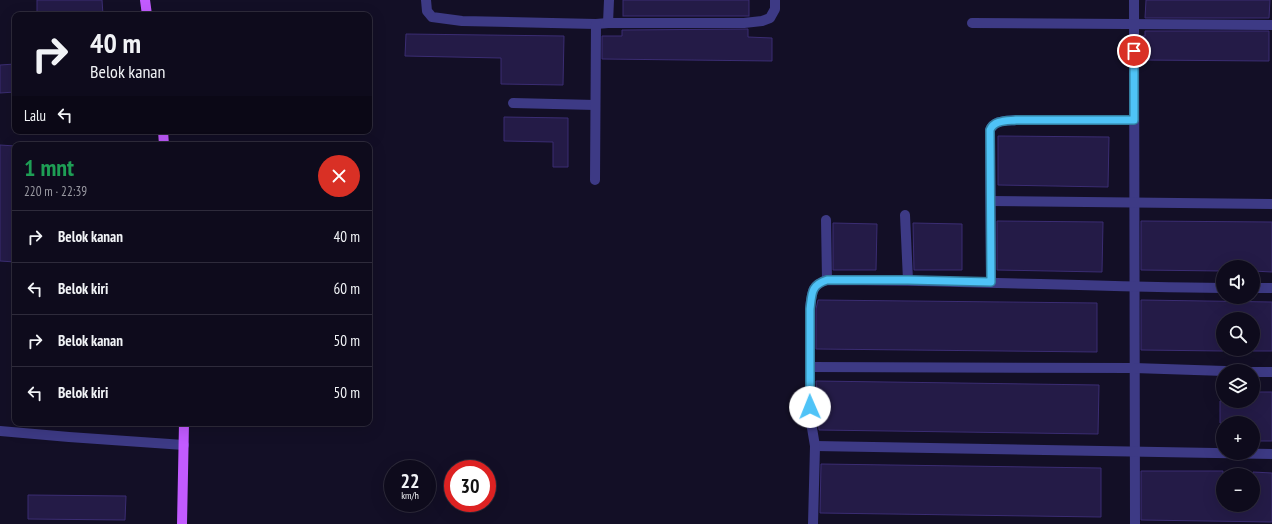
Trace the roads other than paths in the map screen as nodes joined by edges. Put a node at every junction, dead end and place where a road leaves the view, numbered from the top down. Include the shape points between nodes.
1 (144, 0) edge
2 (426, 0) edge
3 (609, 0) edge
4 (775, 0) edge
5 (1134, 0) edge
6 (146, 12) edge
7 (608, 23) junction
8 (596, 24) junction
9 (972, 24) dead end
10 (1134, 24) junction
11 (1272, 24) edge
12 (513, 103) dead end
13 (595, 105) junction
14 (1134, 120) junction
15 (595, 180) dead end
16 (991, 201) junction
17 (1134, 203) junction
18 (1272, 204) edge
19 (904, 215) dead end
20 (826, 220) dead end
21 (827, 280) junction
22 (908, 280) junction
23 (991, 282) junction
24 (1134, 287) junction
25 (1216, 288) edge
26 (1260, 288) edge
27 (1272, 288) edge
28 (811, 368) junction
29 (1134, 368) junction
30 (1216, 371) edge
31 (1260, 372) edge
32 (1272, 372) edge
33 (184, 426) edge
34 (0, 431) edge
35 (184, 445) junction
36 (815, 446) junction
37 (1135, 452) junction
38 (1272, 454) edge
39 (182, 524) edge
40 (813, 524) edge
41 (1135, 524) edge

1 - 6 main road
2 - 8 street via 427,11 432,17 462,22
3 - 7 street
4 - 7 street via 775,9 770,18 744,24
5 - 10 street
7 - 8 street
8 - 13 street
9 - 10 street
10 - 11 street
10 - 14 street
12 - 13 street
13 - 15 street
14 - 16 street via 997,122 990,130
14 - 17 street
16 - 17 street
16 - 23 street
17 - 18 street
17 - 24 street
19 - 22 street
20 - 21 street
21 - 22 street
21 - 28 street via 814,287 812,295
22 - 23 street
23 - 24 street
24 - 25 street
24 - 29 street
26 - 27 street
28 - 29 street
28 - 36 street via 810,396
29 - 30 street
29 - 37 street
31 - 32 street
33 - 35 main road
34 - 35 street
35 - 39 main road
36 - 37 street
36 - 40 street
37 - 38 street
37 - 41 street

